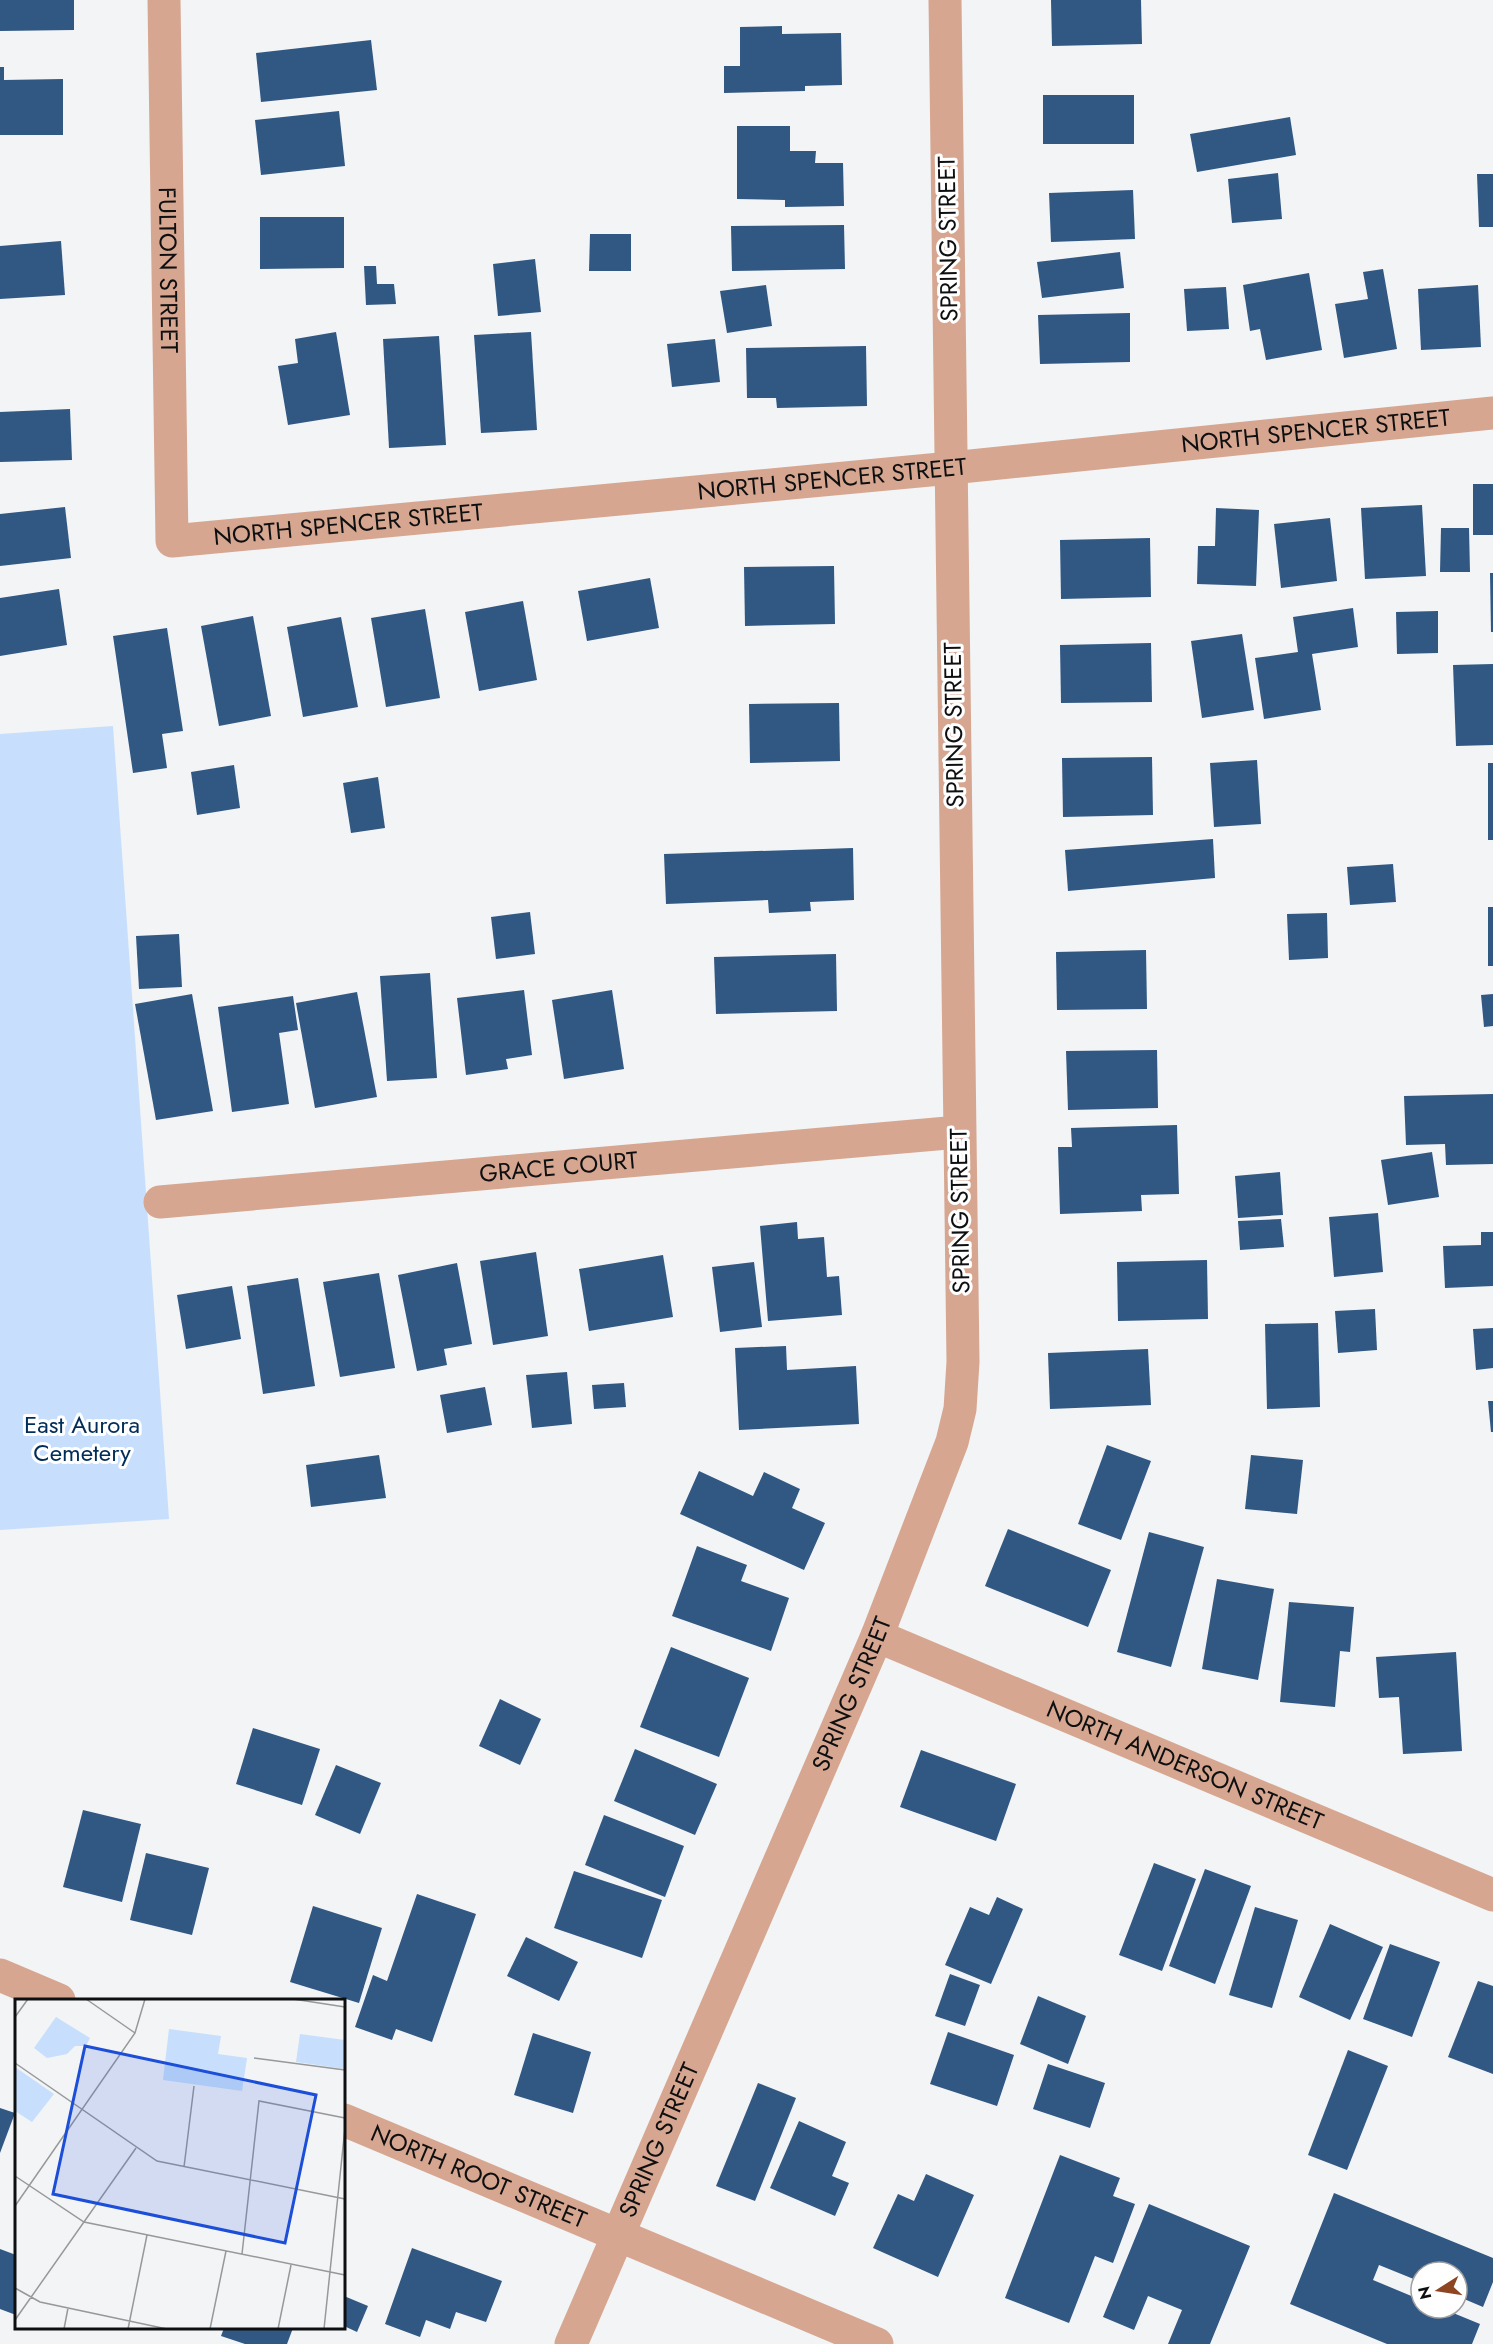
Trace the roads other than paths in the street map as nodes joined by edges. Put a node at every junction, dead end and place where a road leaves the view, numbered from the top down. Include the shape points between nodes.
1 (164, 0) edge
2 (945, 0) edge
3 (1493, 413) edge
4 (951, 468) junction
5 (172, 541) joint
6 (959, 1132) junction
7 (160, 1202) dead end
8 (877, 1636) junction
9 (1493, 1895) edge
10 (0, 1975) edge
11 (54, 1999) edge
12 (345, 2120) edge
13 (617, 2235) junction
14 (571, 2344) edge
15 (877, 2344) edge

1 - 5 street, FULTON STREET
2 - 4 street, SPRING STREET
3 - 4 street, NORTH SPENCER STREET
4 - 5 street, NORTH SPENCER STREET
4 - 6 street, SPRING STREET
6 - 7 street, GRACE COURT
6 - 8 street, SPRING STREET via 963,1362 960,1409 952,1442
8 - 9 street, NORTH ANDERSON STREET
8 - 13 street, SPRING STREET
10 - 11 street
12 - 13 street, NORTH ROOT STREET
13 - 14 street, SPRING STREET
13 - 15 street, NORTH ROOT STREET

